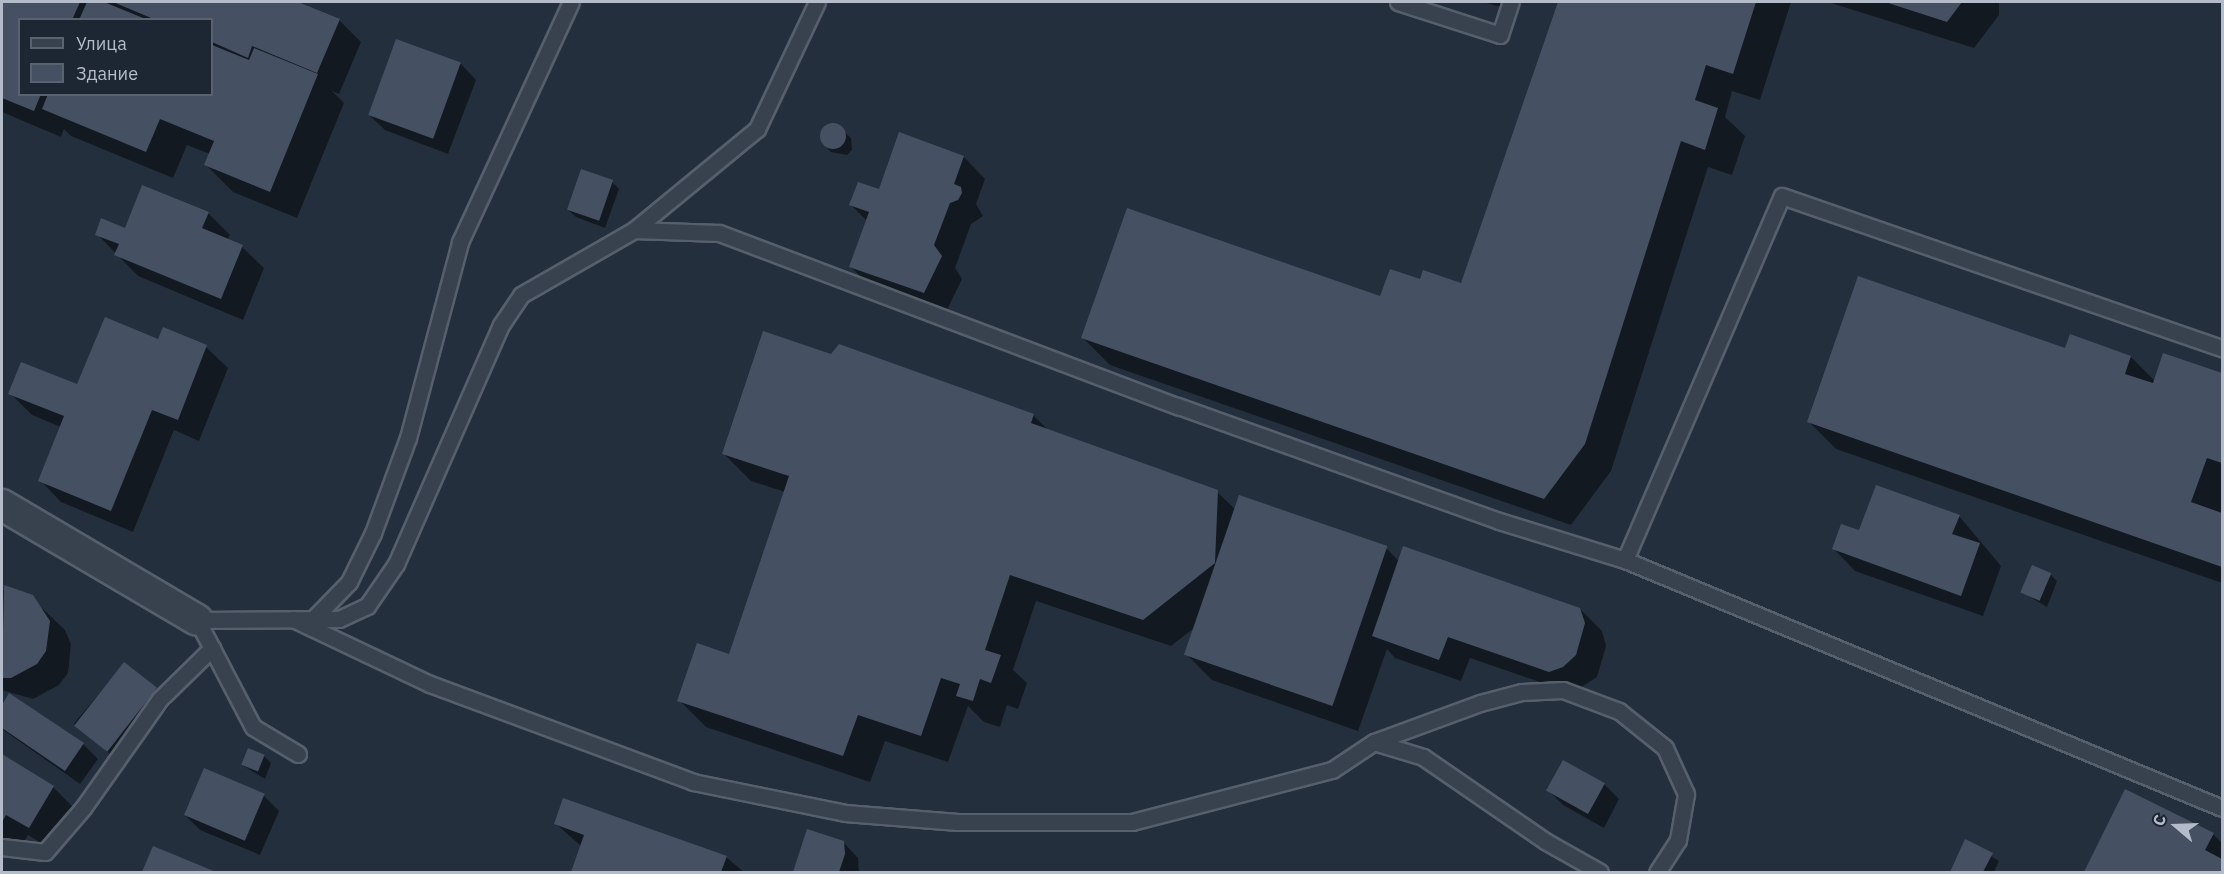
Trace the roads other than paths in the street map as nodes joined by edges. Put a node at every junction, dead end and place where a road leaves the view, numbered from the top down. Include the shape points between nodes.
1 (571, 2) edge
2 (817, 2) edge
3 (1398, 2) edge
4 (1511, 2) edge
5 (634, 230) junction
6 (2223, 348) edge
7 (2, 505) edge
8 (1625, 560) junction
9 (315, 617) junction
10 (291, 618) junction
11 (197, 620) junction
12 (212, 648) junction
13 (1374, 742) junction
14 (298, 754) dead end
15 (2223, 808) edge
16 (2, 847) edge
17 (1600, 873) edge
18 (1658, 873) edge

1 - 9 lane via 460,242 408,438 374,533 349,582
2 - 5 lane via 757,129
3 - 4 lane via 1500,35
5 - 8 lane via 719,233 1178,406 1499,520
5 - 9 lane via 521,295 501,326 396,564 367,606 339,619
6 - 8 lane via 1782,196
7 - 11 street
8 - 15 lane
9 - 10 lane
10 - 11 lane
10 - 13 lane via 430,684 693,782 845,813 958,822 1132,822 1332,770
11 - 12 lane
12 - 14 lane via 253,727
12 - 16 lane via 160,699 83,808 45,852
13 - 17 lane via 1423,757 1545,841
13 - 18 lane via 1480,703 1522,692 1563,690 1619,711 1665,748 1686,794 1678,840

